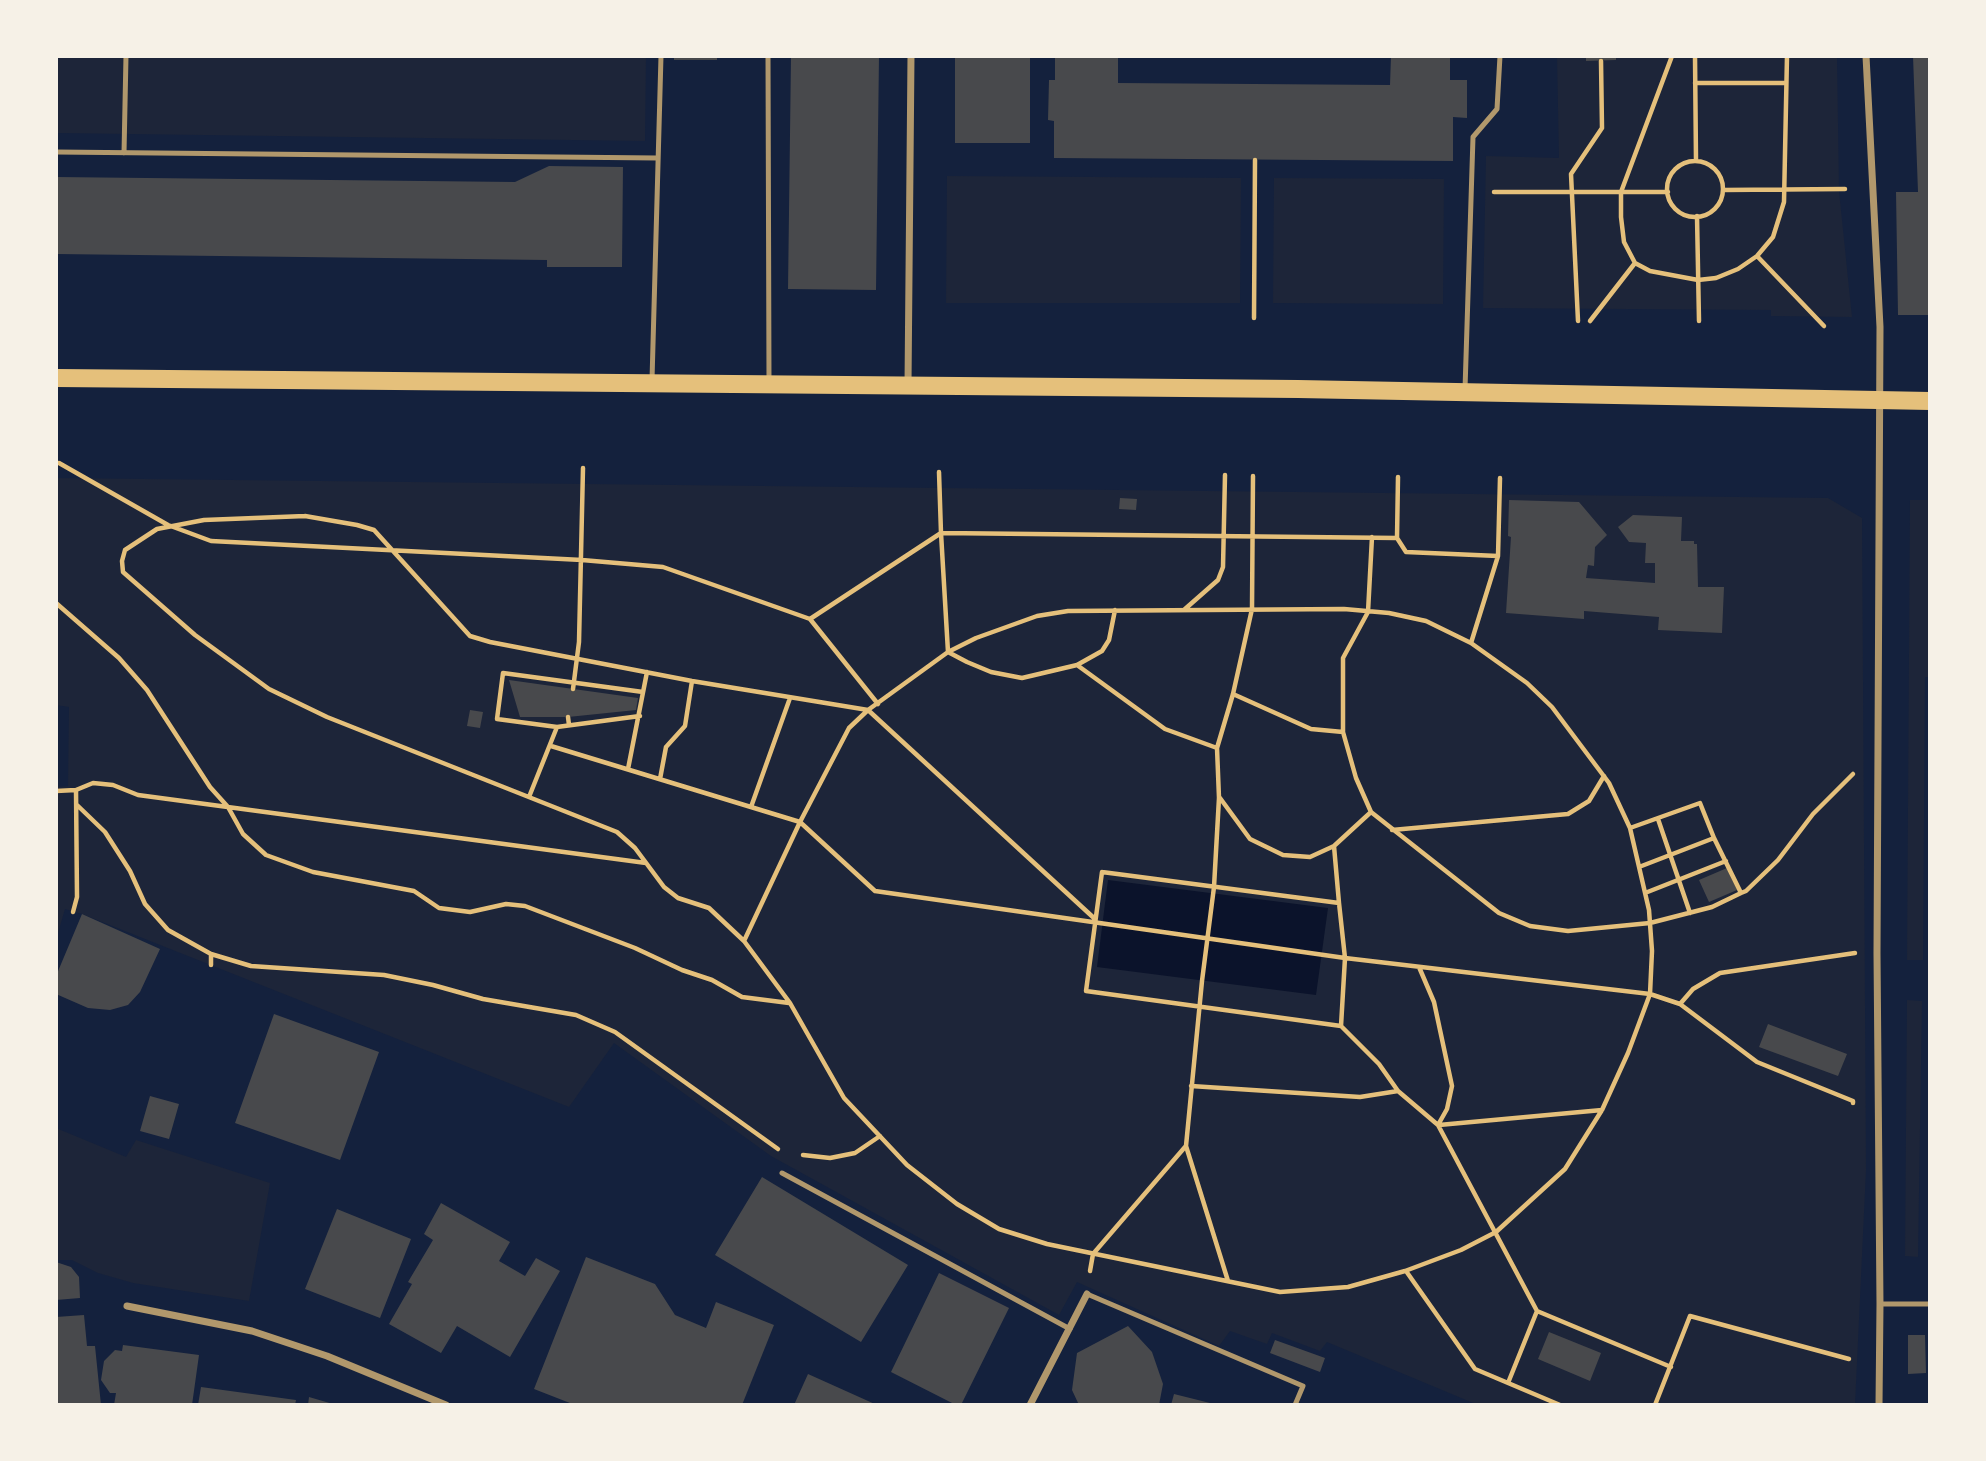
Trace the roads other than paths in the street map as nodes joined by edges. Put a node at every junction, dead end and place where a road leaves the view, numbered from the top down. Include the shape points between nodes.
1 (126, 56) edge
2 (661, 56) edge
3 (768, 56) edge
4 (911, 56) edge
5 (1500, 56) edge
6 (1866, 56) edge
7 (56, 152) edge
8 (124, 153) junction
9 (657, 158) junction
10 (56, 378) edge
11 (652, 383) junction
12 (769, 385) junction
13 (908, 386) junction
14 (1465, 392) junction
15 (1880, 400) junction
16 (1930, 401) edge
17 (782, 1173) dead end
18 (1087, 1294) joint
19 (1880, 1304) junction
20 (1930, 1304) edge
21 (127, 1306) dead end
22 (1070, 1329) junction
23 (446, 1405) edge
24 (1030, 1405) edge
25 (1295, 1405) edge
26 (1879, 1405) edge

1 - 8 lane
2 - 9 lane
3 - 12 lane
4 - 13 street
5 - 14 lane via 1497,109 1473,137
6 - 15 street
7 - 8 lane
8 - 9 lane
9 - 11 lane
10 - 11 main road
11 - 12 main road
12 - 13 main road
13 - 14 main road
14 - 15 main road
15 - 16 main road
15 - 19 street
17 - 22 lane
18 - 22 street
18 - 25 lane via 1303,1386
19 - 20 lane
19 - 26 street
21 - 23 street via 252,1331
22 - 24 street

